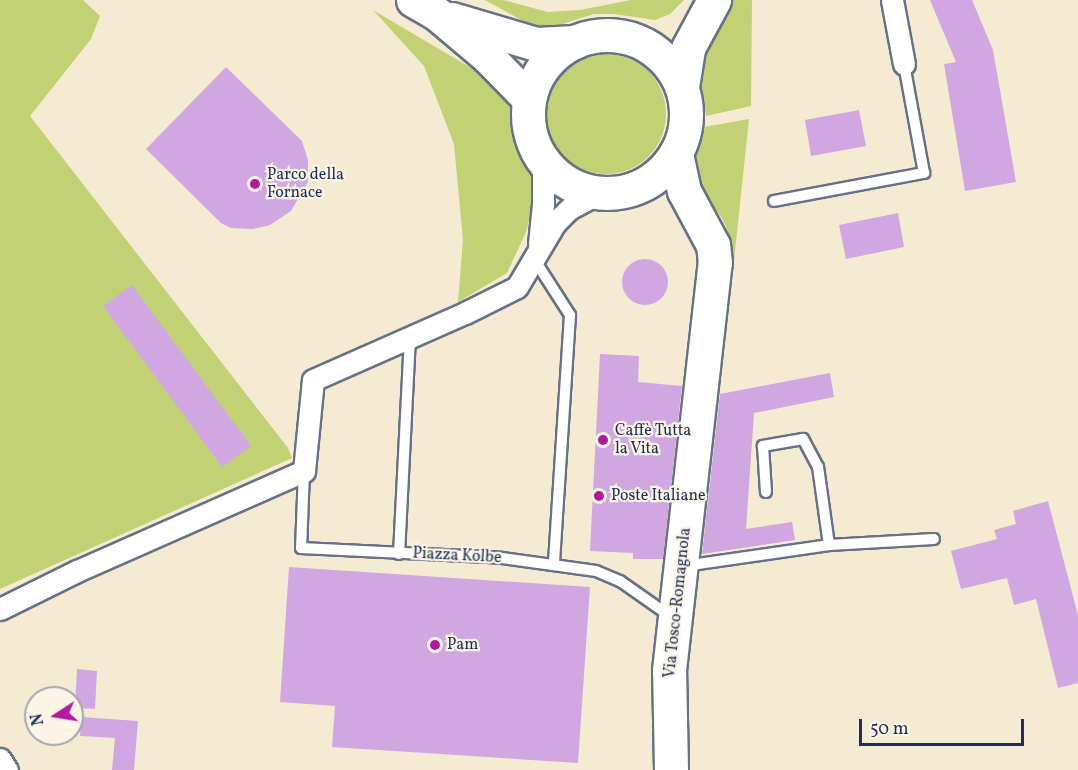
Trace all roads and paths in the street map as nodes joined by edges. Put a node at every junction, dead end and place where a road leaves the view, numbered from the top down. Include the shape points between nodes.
1 (700, 0) edge
2 (714, 0) edge
3 (892, 0) edge
4 (425, 7) edge
5 (632, 40) junction
6 (575, 42) junction
7 (904, 64) joint
8 (682, 87) junction
9 (528, 98) junction
10 (676, 153) junction
11 (543, 165) junction
12 (634, 188) junction
13 (601, 192) junction
14 (774, 201) dead end
15 (536, 253) junction
16 (712, 294) junction
17 (410, 338) junction
18 (304, 471) junction
19 (766, 492) dead end
20 (934, 539) dead end
21 (829, 545) junction
22 (399, 554) junction
23 (554, 563) junction
24 (681, 566) junction
25 (0, 609) edge
26 (675, 620) junction
27 (0, 759) edge
28 (7, 770) edge
29 (671, 770) edge

1 - 5 main road via 680,25
2 - 8 main road via 688,48
3 - 7 street
4 - 6 main road via 536,44
4 - 9 main road via 505,71
5 - 6 main road via 601,35
5 - 8 main road via 666,59
6 - 9 main road via 550,59
7 - 14 lane via 924,173
8 - 10 main road via 685,125
9 - 11 main road via 529,131
10 - 12 main road via 663,169
10 - 16 main road, Via Tosco-Romagnola via 684,191 713,245
11 - 13 main road via 570,185
11 - 15 street, Piazza Kolbe via 543,204
12 - 13 main road
12 - 16 main road via 668,205 686,224 699,250
13 - 15 street, Piazza Kolbe via 569,209
15 - 17 street, Piazza Kolbe via 517,287
15 - 23 lane via 570,315
16 - 24 main road, Via Tosco-Romagnola
17 - 18 street, Piazza Kolbe via 313,380
17 - 22 lane
18 - 22 lane, Piazza Kolbe via 301,548
18 - 25 street
19 - 21 lane via 763,446 803,439 818,467
20 - 21 lane
21 - 24 lane
22 - 23 lane, Piazza Kolbe
23 - 26 lane, Piazza Kolbe via 609,576
24 - 26 main road, Via Tosco-Romagnola
26 - 29 main road, Via Tosco-Romagnola via 669,670
27 - 28 street

